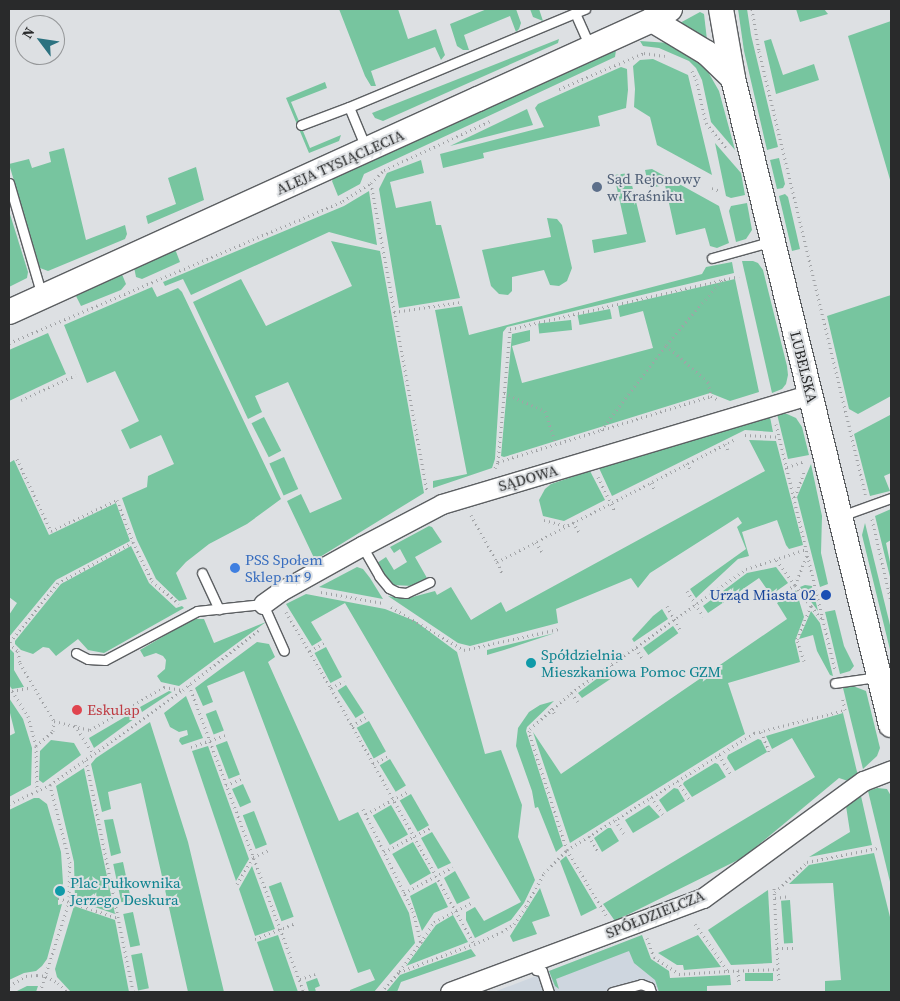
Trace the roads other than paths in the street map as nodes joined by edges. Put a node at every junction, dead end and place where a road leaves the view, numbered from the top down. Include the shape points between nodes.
1 (585, 9) edge
2 (721, 9) edge
3 (657, 12) edge
4 (575, 13) junction
5 (590, 48) junction
6 (733, 78) junction
7 (349, 107) junction
8 (301, 125) dead end
9 (367, 150) junction
10 (9, 183) edge
11 (774, 241) junction
12 (712, 258) dead end
13 (42, 296) junction
14 (9, 312) edge
15 (811, 394) junction
16 (891, 498) edge
17 (840, 516) junction
18 (362, 546) junction
19 (202, 573) dead end
20 (430, 582) dead end
21 (263, 604) junction
22 (219, 609) junction
23 (284, 652) dead end
24 (76, 653) dead end
25 (885, 676) edge
26 (837, 683) road end
27 (891, 725) edge
28 (891, 770) edge
29 (536, 970) dead end
30 (450, 992) edge
31 (549, 992) edge
32 (612, 992) edge
33 (651, 992) edge

1 - 4 lane
2 - 6 street, LUBELSKA
3 - 5 street, ALEJA TYSIĄCLECIA
3 - 6 street via 707,52
4 - 5 lane
4 - 7 lane
5 - 9 street, ALEJA TYSIĄCLECIA
6 - 11 street, LUBELSKA
7 - 8 lane
7 - 9 lane
9 - 13 street, ALEJA TYSIĄCLECIA
10 - 13 lane
11 - 12 lane
11 - 15 street, LUBELSKA
13 - 14 street, ALEJA TYSIĄCLECIA
15 - 17 street, LUBELSKA
15 - 18 street, SĄDOWA via 442,504
16 - 17 lane
17 - 25 street, LUBELSKA
18 - 20 lane via 389,588 406,593
18 - 21 street, SĄDOWA
19 - 22 lane
21 - 22 lane
21 - 23 lane
22 - 24 lane via 196,611 104,660 88,659
25 - 26 lane
25 - 27 street, LUBELSKA
28 - 30 street, SPÓŁDZIELCZA via 863,781 703,898
29 - 31 lane via 542,971
32 - 33 lane via 641,984 649,987

